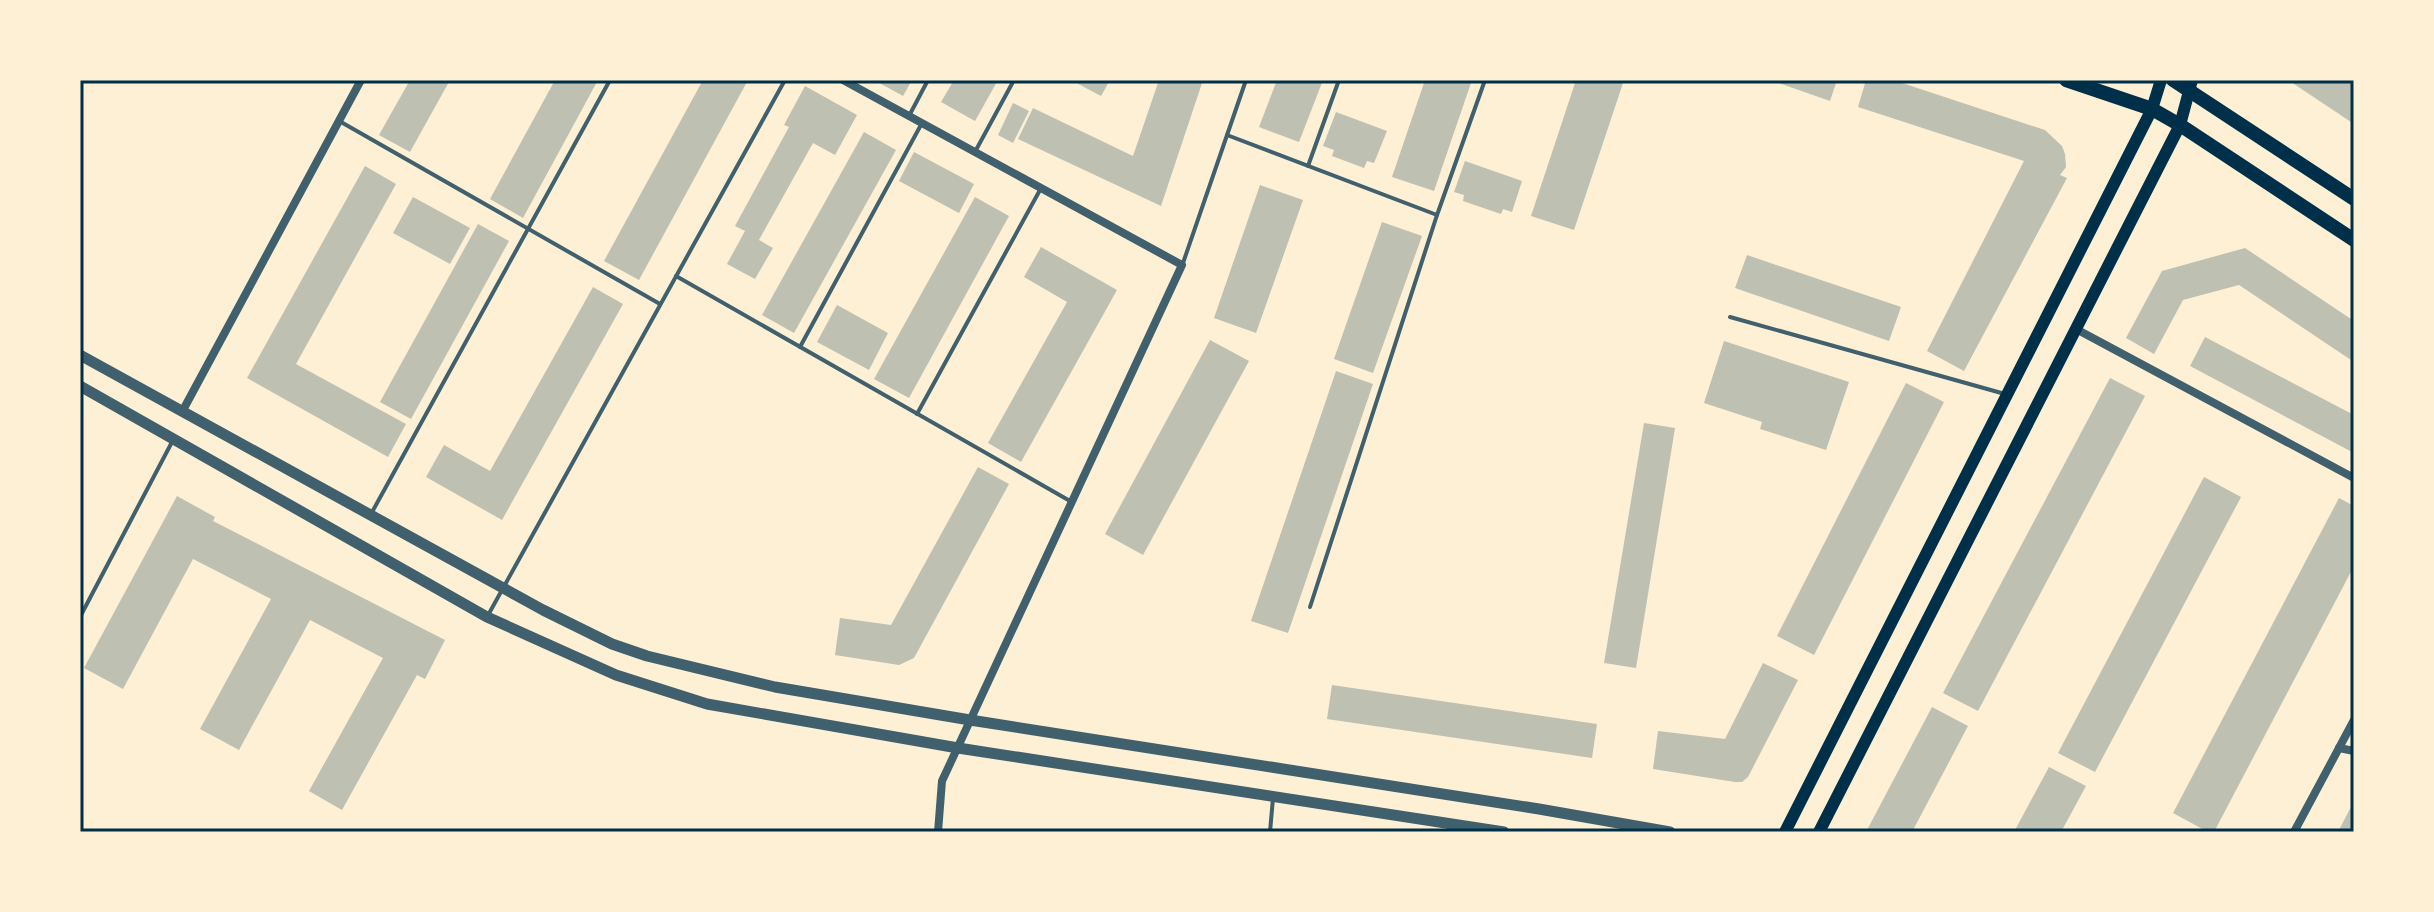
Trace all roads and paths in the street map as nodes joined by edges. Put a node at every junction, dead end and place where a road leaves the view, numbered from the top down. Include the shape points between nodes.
1 (361, 80) edge
2 (610, 80) edge
3 (785, 80) edge
4 (843, 80) edge
5 (928, 80) edge
6 (1014, 80) edge
7 (1246, 80) edge
8 (1339, 80) edge
9 (1485, 80) edge
10 (2066, 80) edge
11 (2161, 80) edge
12 (2173, 80) edge
13 (2191, 85) edge
14 (2152, 109) junction
15 (909, 116) junction
16 (339, 121) junction
17 (922, 123) junction
18 (2180, 125) junction
19 (1227, 135) junction
20 (975, 152) junction
21 (1308, 166) junction
22 (1041, 188) junction
23 (2354, 199) edge
24 (1437, 215) junction
25 (528, 229) junction
26 (2354, 240) edge
27 (1182, 265) junction
28 (676, 276) junction
29 (660, 304) junction
30 (1730, 317) dead end
31 (2076, 329) junction
32 (800, 347) junction
33 (80, 355) edge
34 (80, 386) edge
35 (2007, 395) junction
36 (182, 412) junction
37 (917, 414) junction
38 (173, 440) junction
39 (2354, 478) edge
40 (1072, 502) junction
41 (370, 516) junction
42 (503, 589) junction
43 (1310, 607) dead end
44 (80, 617) edge
45 (487, 617) junction
46 (970, 720) junction
47 (2354, 720) edge
48 (958, 748) junction
49 (2339, 748) junction
50 (2354, 751) edge
51 (1273, 795) junction
52 (938, 832) edge
53 (1270, 832) edge
54 (1504, 832) edge
55 (1670, 832) edge
56 (1785, 832) edge
57 (1819, 832) edge
58 (2294, 832) edge

1 - 16 street
2 - 25 lane
3 - 28 lane
4 - 15 street
5 - 15 lane
6 - 20 lane
7 - 19 lane
8 - 21 lane
9 - 24 lane
10 - 14 main road
11 - 14 main road
12 - 13 main road
13 - 18 main road
13 - 23 main road
14 - 18 main road
14 - 35 main road
15 - 17 street
16 - 25 lane
16 - 36 street
17 - 20 street
17 - 32 lane
18 - 26 main road
18 - 31 main road
19 - 21 lane
19 - 27 lane
20 - 22 street
21 - 24 lane
22 - 27 street
22 - 37 lane
24 - 43 lane
25 - 29 lane
25 - 41 lane
27 - 40 street
28 - 29 lane
28 - 32 lane
29 - 42 lane
30 - 35 lane
31 - 39 street
31 - 57 main road
32 - 37 lane
33 - 36 street
34 - 38 street
35 - 56 main road
36 - 41 street
37 - 40 lane
38 - 44 lane
38 - 45 street
40 - 46 street
41 - 42 street
42 - 45 lane
42 - 46 street via 647,656 775,687
45 - 48 street via 616,675 707,704
46 - 48 street
46 - 55 street
47 - 49 street
48 - 51 street
48 - 52 street via 942,781
49 - 50 street
49 - 58 street
51 - 53 lane
51 - 54 street

